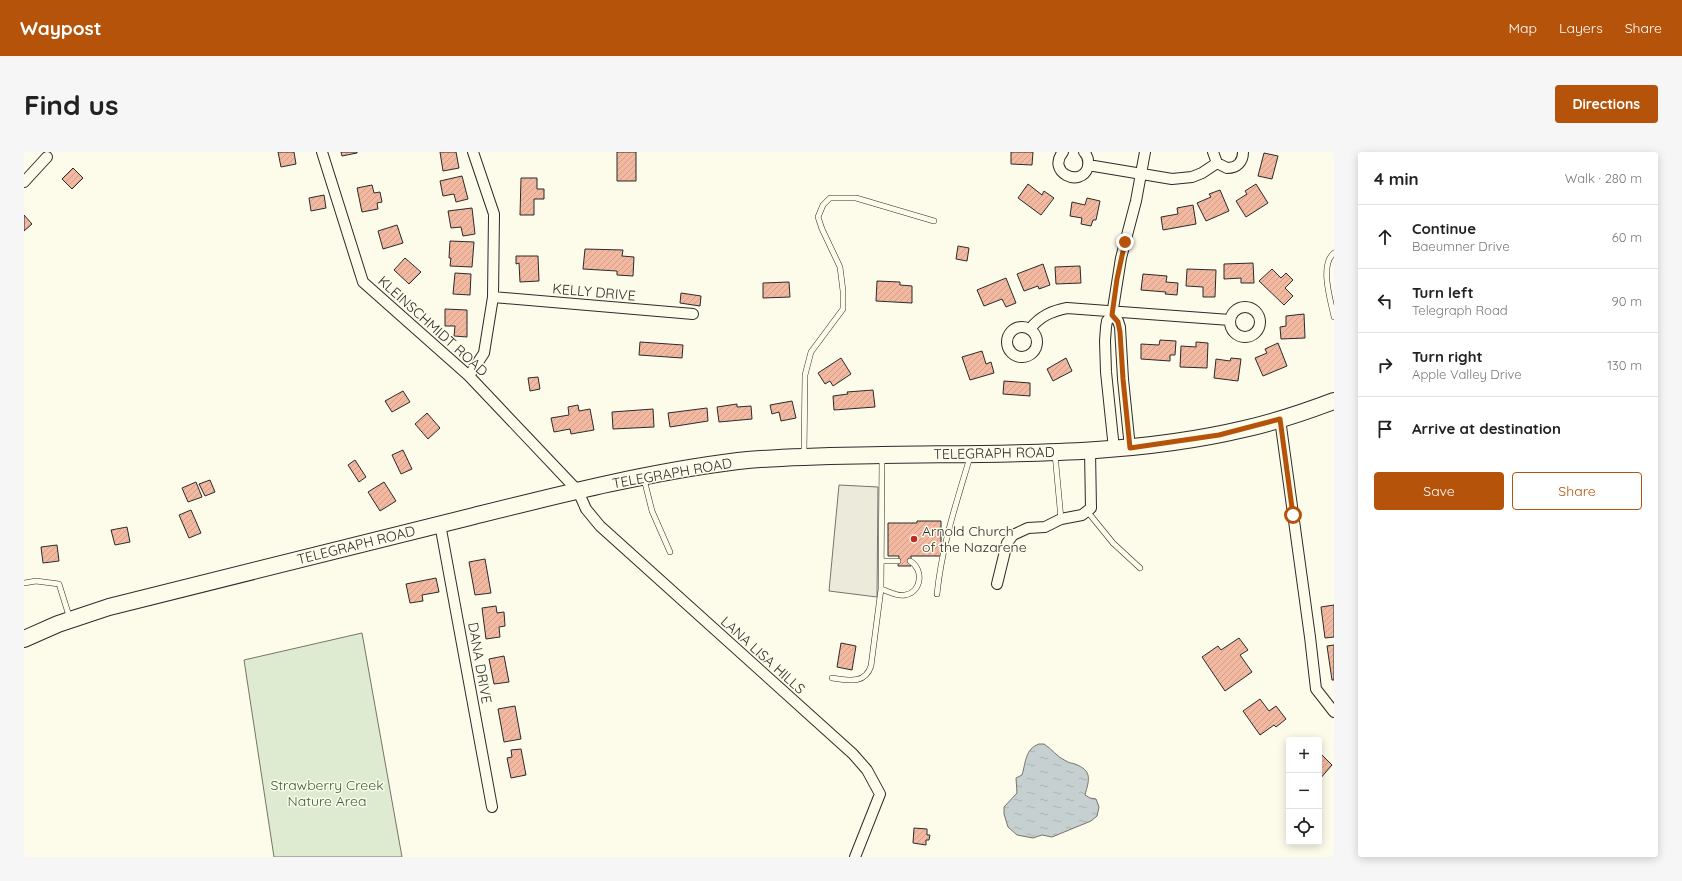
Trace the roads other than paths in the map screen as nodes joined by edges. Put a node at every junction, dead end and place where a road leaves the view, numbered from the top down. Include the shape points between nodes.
1 (322, 152) edge
2 (473, 152) edge
3 (1063, 152) edge
4 (1084, 152) edge
5 (1145, 152) edge
6 (1213, 152) edge
7 (1243, 152) edge
8 (47, 157) dead end
9 (1217, 163) junction
10 (1088, 165) junction
11 (1142, 174) junction
12 (24, 182) edge
13 (934, 221) dead end
14 (1334, 253) edge
15 (493, 297) junction
16 (693, 314) dead end
17 (1113, 314) junction
18 (1334, 317) edge
19 (1230, 320) dead end
20 (1030, 329) dead end
21 (469, 376) junction
22 (1334, 401) edge
23 (1280, 419) junction
24 (1130, 448) junction
25 (1114, 449) junction
26 (1090, 450) junction
27 (1055, 452) junction
28 (972, 453) junction
29 (882, 455) junction
30 (804, 457) junction
31 (643, 476) junction
32 (578, 490) junction
33 (1087, 510) junction
34 (1060, 519) junction
35 (440, 524) junction
36 (670, 552) dead end
37 (882, 561) junction
38 (898, 561) dead end
39 (910, 561) dead end
40 (1140, 568) dead end
41 (24, 583) edge
42 (998, 584) dead end
43 (881, 589) junction
44 (937, 594) dead end
45 (71, 620) junction
46 (24, 639) edge
47 (832, 678) dead end
48 (1334, 712) edge
49 (492, 807) dead end
50 (856, 857) edge

1 - 21 street, KLEINSCHMIDT ROAD via 363,282
2 - 15 street via 494,214
3 - 10 street via 1059,158 1059,166 1066,175 1082,175
4 - 10 street via 1088,157
5 - 11 street
6 - 9 street
7 - 9 street via 1241,161 1235,166 1223,168
8 - 12 street
9 - 11 street via 1202,173 1184,179
10 - 11 street
11 - 17 street via 1121,258
13 - 30 lane via 856,198 830,198 823,205 818,217 840,267 843,309 810,352 805,375
14 - 18 lane via 1326,265 1326,274
15 - 16 street, KELLY DRIVE
15 - 21 street via 484,353
17 - 19 street
17 - 20 street via 1067,308 1055,310 1041,317
17 - 24 street via 1120,332
17 - 25 street via 1107,321 1105,332 1106,372
21 - 32 street, KLEINSCHMIDT ROAD
22 - 23 main road, TELEGRAPH ROAD
23 - 24 main road, TELEGRAPH ROAD via 1219,435
23 - 48 street via 1316,689
24 - 25 main road, TELEGRAPH ROAD
25 - 26 main road, TELEGRAPH ROAD
26 - 27 main road, TELEGRAPH ROAD
26 - 33 street via 1091,508
27 - 28 main road, TELEGRAPH ROAD
27 - 34 lane
28 - 29 main road, TELEGRAPH ROAD
28 - 44 lane via 948,526
29 - 30 main road, TELEGRAPH ROAD
29 - 37 lane
30 - 31 main road, TELEGRAPH ROAD via 715,464
31 - 32 main road, TELEGRAPH ROAD
31 - 36 lane via 652,511
32 - 35 main road, TELEGRAPH ROAD
32 - 50 street, LANA LISA HILLS via 586,509 608,534 867,770 880,794
33 - 34 street via 1082,515
33 - 40 lane via 1113,543
34 - 42 street via 1045,527 1028,528 1013,534 1007,543
35 - 45 main road, TELEGRAPH ROAD via 117,605
35 - 49 street, DANA DRIVE
37 - 38 lane
37 - 43 lane
39 - 43 lane via 920,574 914,592 898,596
41 - 45 lane via 59,584
43 - 47 lane via 870,670 865,677 856,680
45 - 46 main road, TELEGRAPH ROAD

